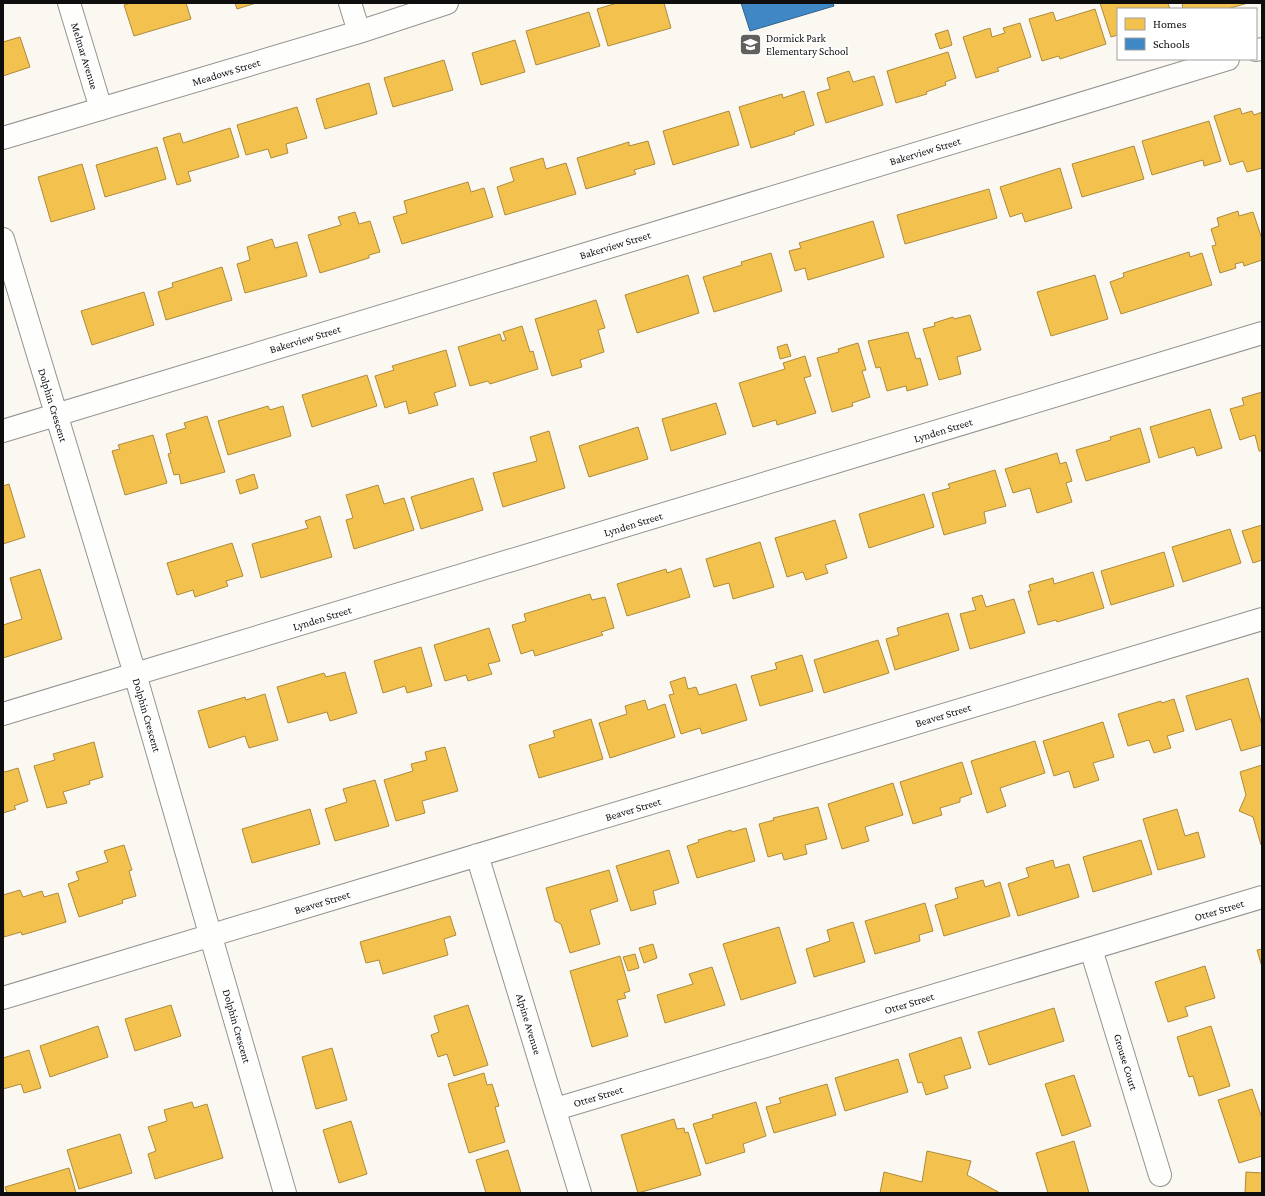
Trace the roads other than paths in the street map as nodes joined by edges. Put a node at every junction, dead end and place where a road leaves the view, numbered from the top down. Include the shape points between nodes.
1 (69, 3) edge
2 (350, 3) edge
3 (448, 3) edge
4 (359, 32) junction
5 (1225, 60) edge
6 (101, 109) junction
7 (3, 138) edge
8 (3, 239) edge
9 (1262, 333) edge
10 (55, 415) junction
11 (3, 431) edge
12 (1262, 619) edge
13 (135, 674) junction
14 (3, 714) edge
15 (477, 856) junction
16 (1262, 897) edge
17 (212, 935) junction
18 (1091, 949) junction
19 (3, 998) edge
20 (556, 1109) junction
21 (1160, 1176) dead end
22 (285, 1193) edge
23 (580, 1193) edge

1 - 6 street, Melmar Avenue
2 - 4 street
3 - 4 street, Meadows Street
4 - 6 street, Meadows Street
5 - 10 street, Bakerview Street
6 - 7 street, Meadows Street
8 - 10 street, Dolphin Crescent
9 - 13 street, Lynden Street
10 - 11 street, Bakerview Street
10 - 13 street, Dolphin Crescent
12 - 15 street, Beaver Street
13 - 14 street, Lynden Street
13 - 17 street, Dolphin Crescent
15 - 17 street, Beaver Street
15 - 20 street, Alpine Avenue
16 - 18 street, Otter Street
17 - 19 street, Beaver Street
17 - 22 street, Dolphin Crescent
18 - 20 street, Otter Street
18 - 21 street, Grouse Court
20 - 23 street, Alpine Avenue

